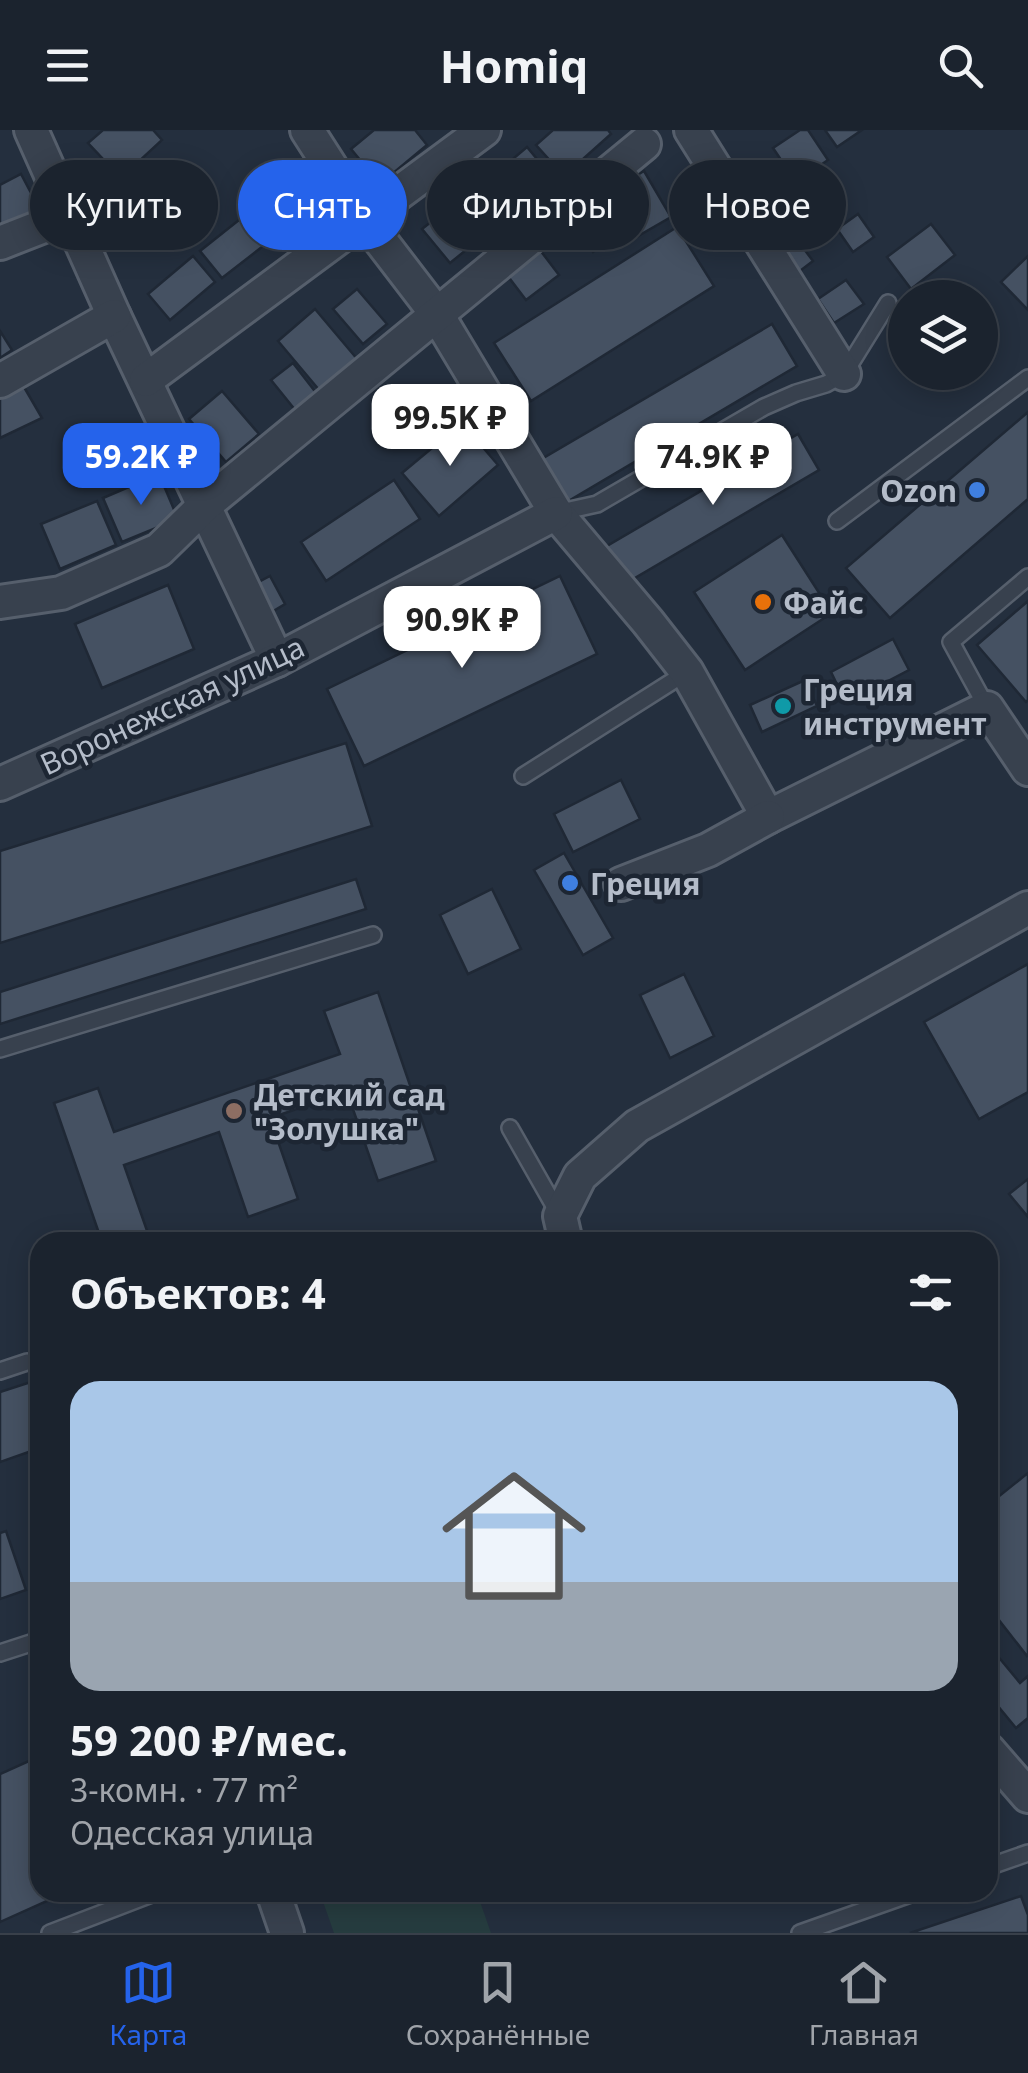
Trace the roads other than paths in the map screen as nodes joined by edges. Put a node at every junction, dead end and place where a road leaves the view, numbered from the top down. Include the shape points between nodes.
1 (31, 130) edge
2 (306, 130) edge
3 (484, 130) edge
4 (691, 130) edge
5 (644, 144) dead end
6 (45, 160) edge
7 (326, 160) edge
8 (407, 186) edge
9 (30, 231) edge
10 (0, 243) edge
11 (85, 250) edge
12 (321, 250) edge
13 (388, 250) edge
14 (888, 302) dead end
15 (436, 314) junction
16 (114, 316) junction
17 (844, 374) junction
18 (1028, 378) edge
19 (0, 380) edge
20 (146, 380) junction
21 (205, 505) junction
22 (556, 513) junction
23 (837, 521) dead end
24 (1028, 578) edge
25 (0, 602) edge
26 (277, 660) junction
27 (687, 672) junction
28 (987, 708) junction
29 (1028, 770) edge
30 (522, 776) dead end
31 (0, 784) edge
32 (768, 817) junction
33 (621, 884) dead end
34 (1028, 908) edge
35 (374, 935) dead end
36 (0, 1049) edge
37 (510, 1128) dead end
38 (563, 1229) edge
39 (27, 1362) dead end
40 (0, 1372) edge
41 (30, 1643) edge
42 (0, 1653) edge
43 (998, 1761) edge
44 (1027, 1791) edge
45 (1028, 1853) edge
46 (998, 1864) edge
47 (131, 1902) edge
48 (276, 1902) edge
49 (888, 1902) edge
50 (50, 1933) edge
51 (287, 1933) edge
52 (800, 1933) edge

1 - 6 street
2 - 7 street
3 - 8 street
4 - 17 street
5 - 15 street
9 - 10 street
11 - 16 street
12 - 20 street
13 - 15 street
14 - 17 lane
15 - 21 street
15 - 22 street
16 - 19 street
16 - 20 street
17 - 22 lane via 764,407 597,504
18 - 23 lane
20 - 21 street
21 - 25 street via 159,550 61,593
21 - 26 street
22 - 26 street, Воронежская улица
22 - 27 street
24 - 28 lane via 951,642
26 - 31 street, Воронежская улица
27 - 30 lane
27 - 32 street
28 - 29 street
28 - 32 street
32 - 33 street via 708,850
34 - 38 street via 636,1126 580,1176
35 - 36 lane
37 - 38 lane
39 - 40 lane
41 - 42 lane
43 - 44 street
45 - 46 lane
47 - 50 lane
48 - 51 street
49 - 52 lane

